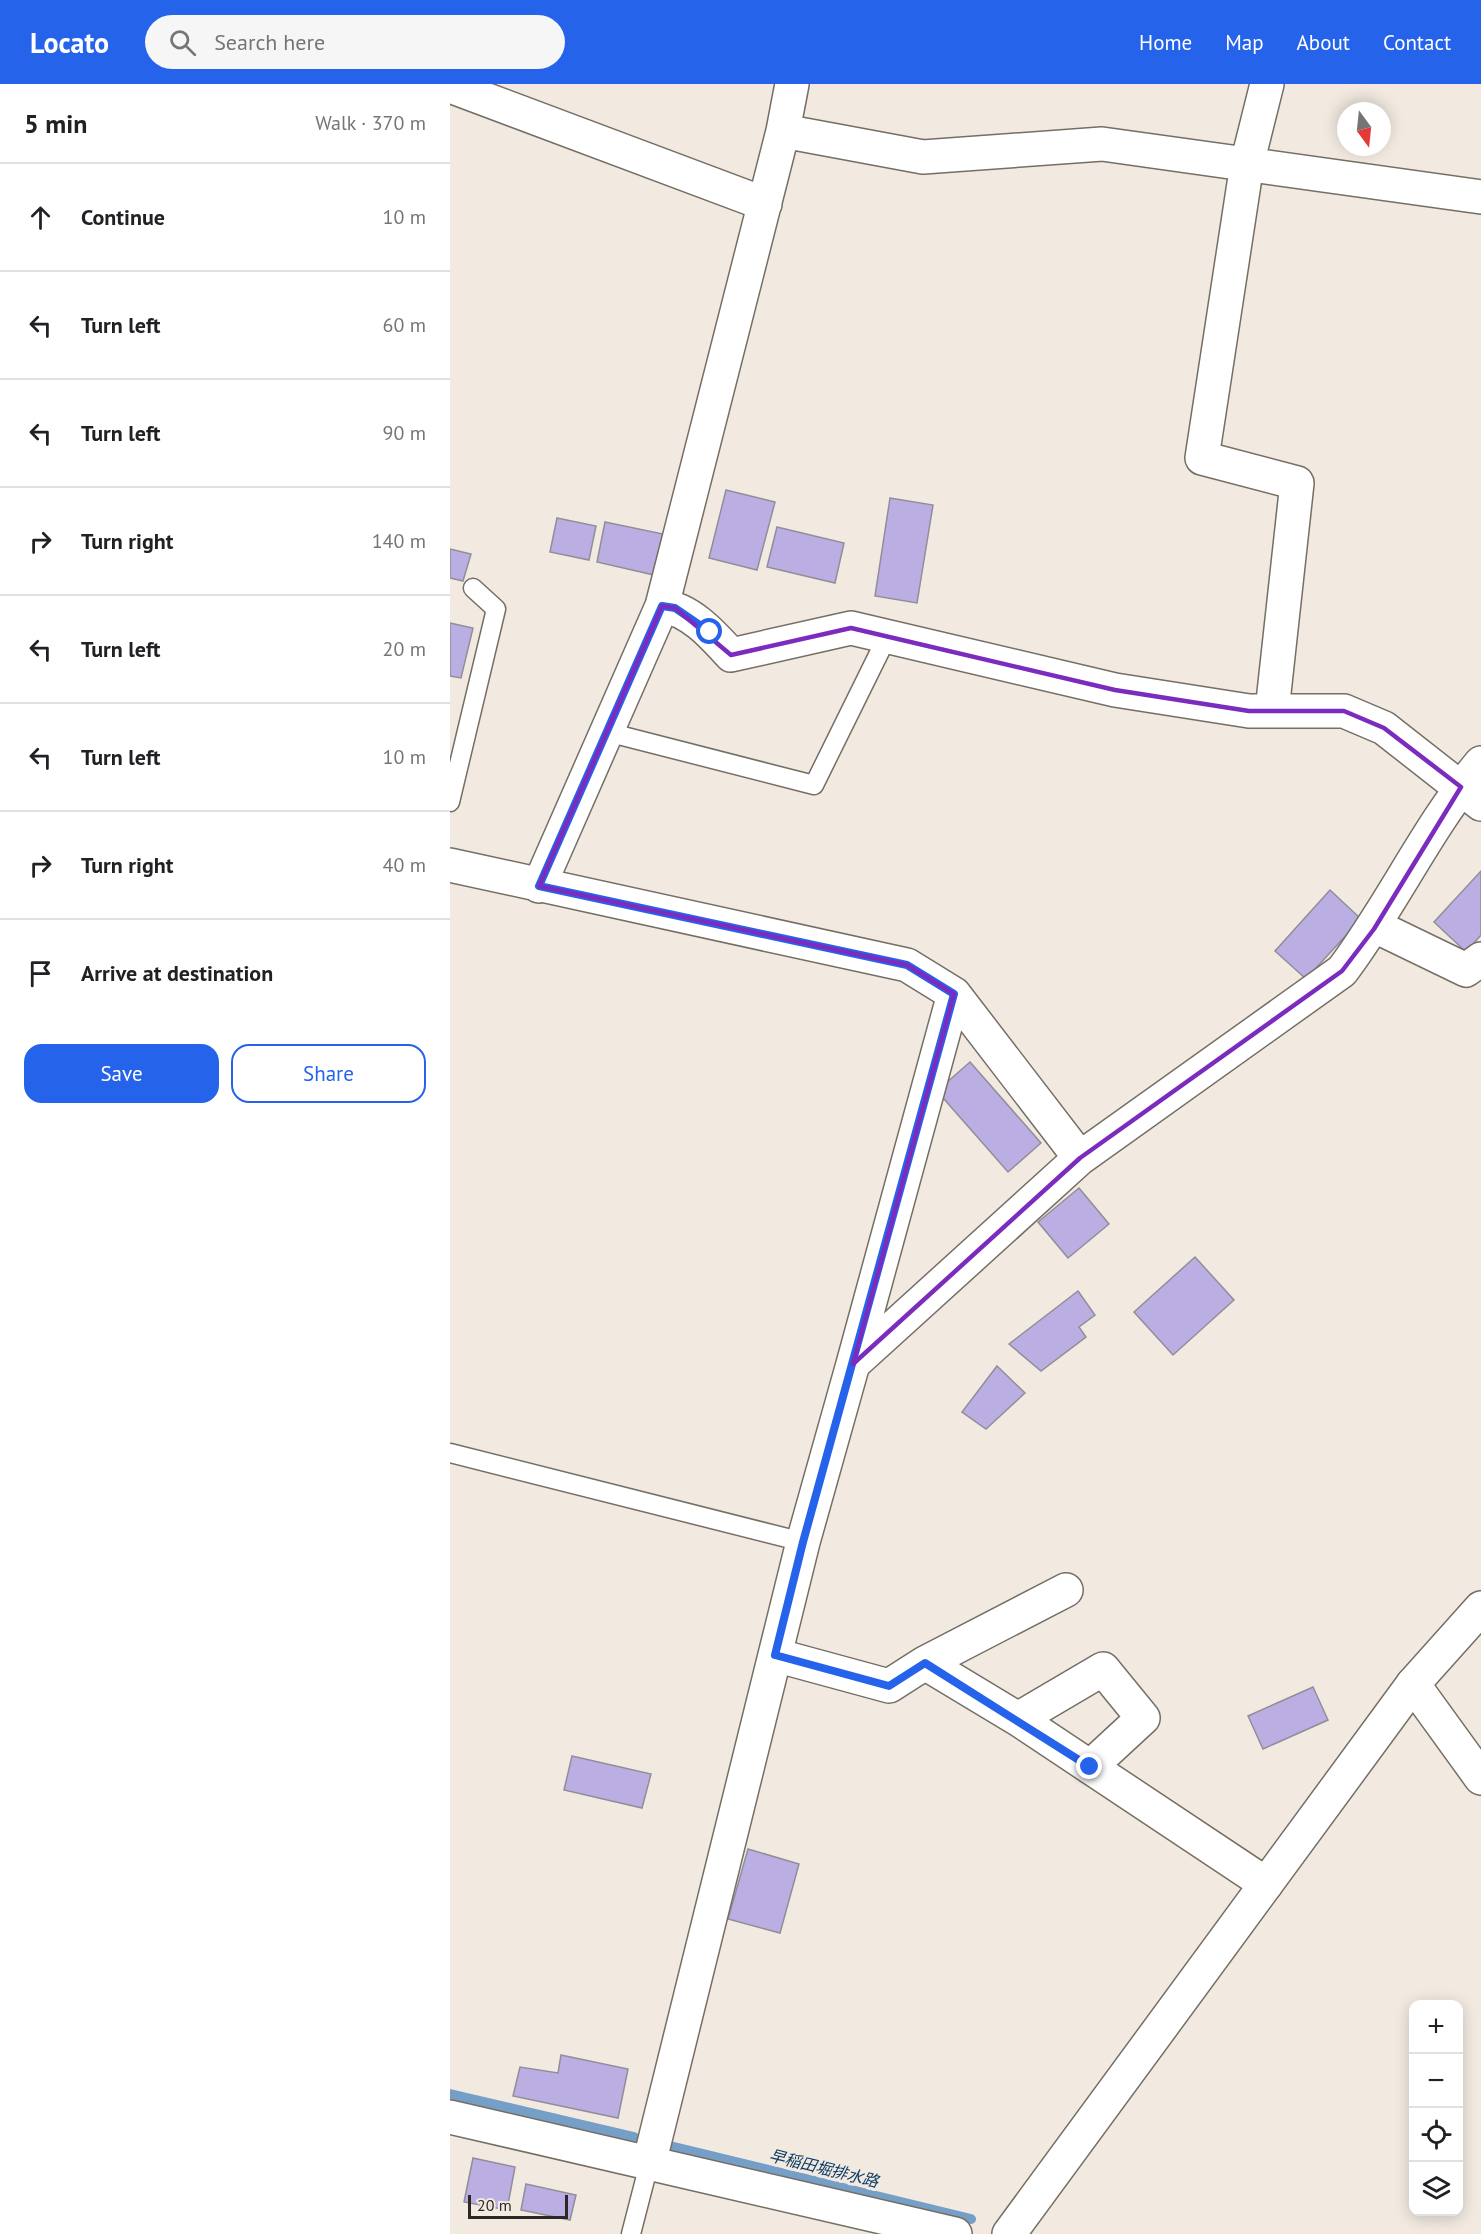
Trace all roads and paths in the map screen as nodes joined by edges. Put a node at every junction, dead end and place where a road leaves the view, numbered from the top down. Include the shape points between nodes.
1 (792, 84) edge
2 (1268, 84) edge
3 (450, 86) edge
4 (783, 131) junction
5 (1247, 164) junction
6 (1481, 196) edge
7 (765, 204) junction
8 (473, 588) dead end
9 (662, 606) junction
10 (887, 637) junction
11 (1272, 711) junction
12 (607, 732) junction
13 (1474, 785) edge
14 (450, 802) edge
15 (450, 866) edge
16 (539, 886) junction
17 (1376, 926) junction
18 (1481, 959) edge
19 (954, 994) junction
20 (1080, 1158) junction
21 (853, 1364) junction
22 (450, 1453) edge
23 (803, 1542) junction
24 (1066, 1590) dead end
25 (1481, 1608) edge
26 (775, 1655) junction
27 (925, 1663) junction
28 (1413, 1684) junction
29 (1018, 1719) junction
30 (1090, 1767) junction
31 (1481, 1778) edge
32 (1266, 1884) junction
33 (450, 2117) edge
34 (649, 2164) junction
35 (631, 2234) edge
36 (955, 2234) edge
37 (1009, 2234) edge

1 - 4 street
2 - 5 street
3 - 7 street
4 - 5 street via 923,157 1102,144
4 - 7 street
5 - 6 street
5 - 11 street via 1202,458 1297,483
7 - 9 street
8 - 14 lane via 496,609
9 - 10 street via 675,608 710,632 732,655 851,628
9 - 12 street
10 - 11 street via 1115,690 1249,711
10 - 12 lane via 814,785
11 - 13 street via 1344,711 1384,728
12 - 16 street
13 - 17 street
15 - 16 street
16 - 19 street via 907,965
17 - 18 street via 1466,969
17 - 20 street via 1342,971
19 - 20 street
19 - 21 street
20 - 21 street
21 - 23 street
22 - 23 lane
23 - 26 street
24 - 27 street
25 - 28 street
26 - 27 street via 889,1686
26 - 34 street
27 - 29 street
28 - 31 street
28 - 32 street
29 - 30 street
29 - 30 street via 1103,1669 1143,1718
30 - 32 street
32 - 37 street
33 - 34 street
34 - 35 lane
34 - 36 street

